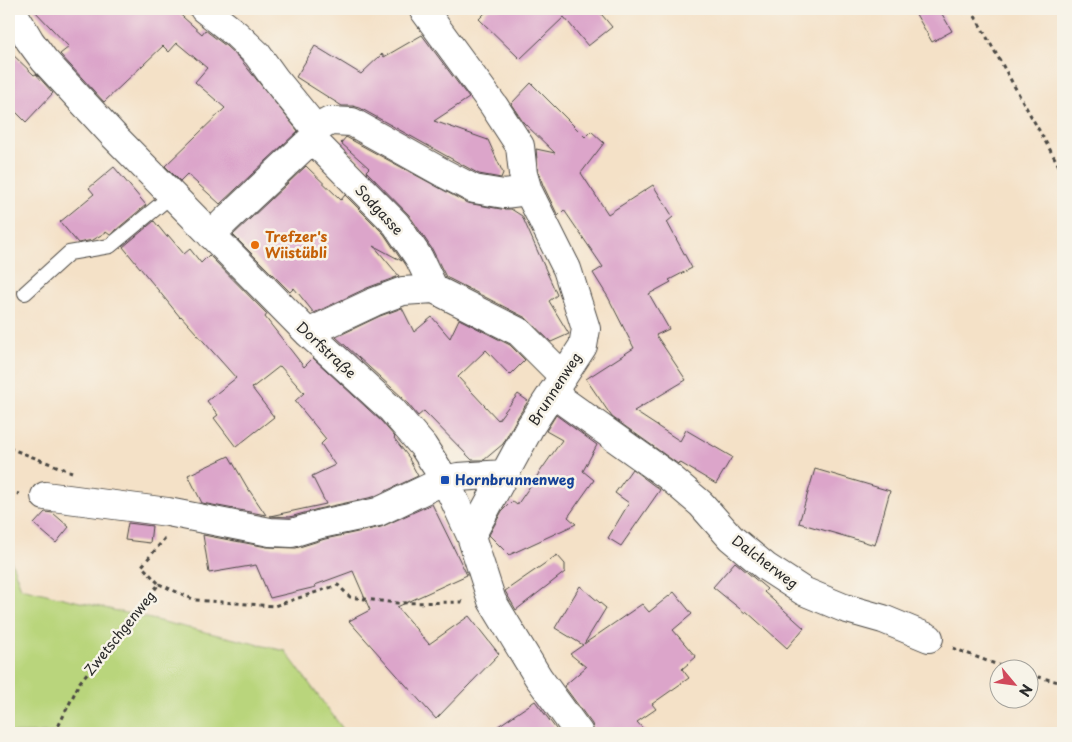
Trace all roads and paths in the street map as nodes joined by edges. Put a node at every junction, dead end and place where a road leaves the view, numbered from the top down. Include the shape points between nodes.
1 (12, 9) edge
2 (204, 9) edge
3 (424, 9) edge
4 (971, 9) edge
5 (314, 134) junction
6 (1063, 173) edge
7 (528, 191) junction
8 (172, 195) junction
9 (211, 235) junction
10 (434, 289) junction
11 (24, 293) dead end
12 (308, 333) junction
13 (558, 384) junction
14 (504, 474) junction
15 (445, 480) junction
16 (45, 496) dead end
17 (168, 512) junction
18 (471, 536) junction
19 (159, 584) junction
20 (492, 601) junction
21 (929, 638) joint
22 (990, 662) edge
23 (1040, 677) edge
24 (1063, 683) edge
25 (55, 733) edge
26 (579, 733) edge

1 - 8 street, Dorfstraße via 44,60
2 - 5 street, Sodgasse via 257,54
3 - 7 street, Brunnenweg via 520,146
4 - 6 path
5 - 7 street via 330,121 352,122 474,189 504,194
5 - 9 street
5 - 10 street, Sodgasse via 396,224 419,258
7 - 13 street, Brunnenweg via 567,269 586,329 583,346
8 - 9 street, Dorfstraße
8 - 11 lane via 110,246 69,253
9 - 12 street, Dorfstraße
10 - 12 street via 403,291
10 - 13 street via 519,332
12 - 15 street, Dorfstraße via 392,410 423,446
13 - 14 street, Brunnenweg
13 - 21 street, Dalcherweg via 702,504 731,538 766,567 803,591
14 - 15 street
14 - 18 street, Brunnenweg
15 - 17 street via 378,512 292,533 263,531
15 - 18 street, Dorfstraße
16 - 17 street
17 - 19 path, Zwetschgenweg via 166,537 142,566
18 - 20 street, Dorfstraße
19 - 20 path via 196,600 274,606 338,585 350,597 397,603
19 - 25 path, Zwetschgenweg via 80,682
20 - 26 street, Dorfstraße via 538,677
21 - 22 path
23 - 24 path

